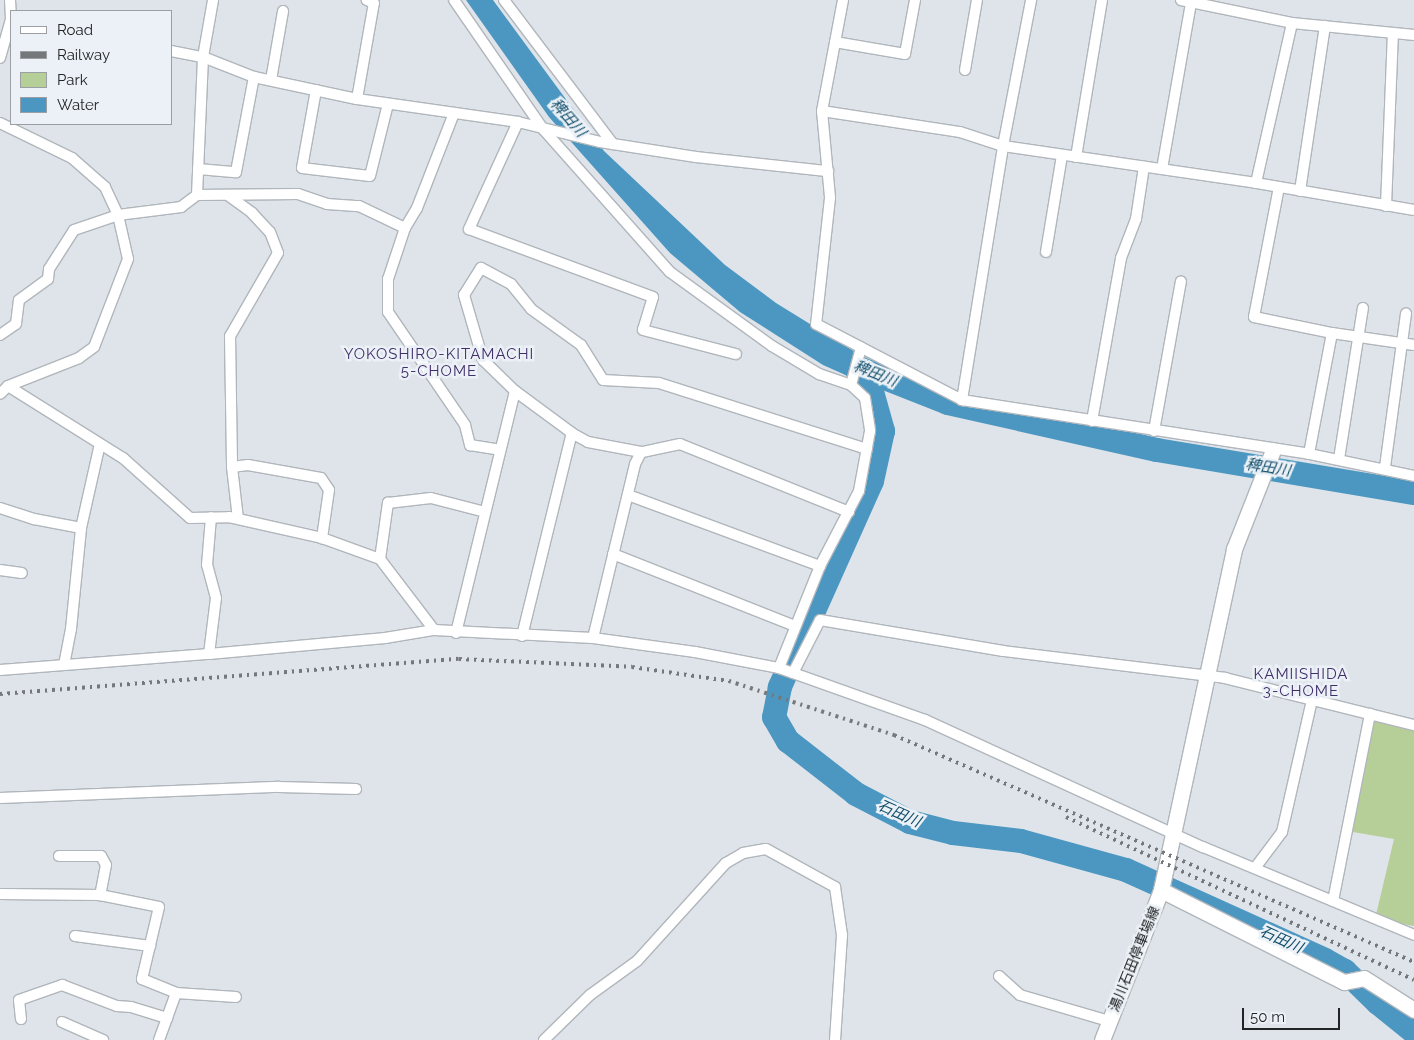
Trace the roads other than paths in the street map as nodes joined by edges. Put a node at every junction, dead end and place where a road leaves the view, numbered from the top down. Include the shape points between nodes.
1 (213, 0) edge
2 (367, 0) edge
3 (454, 0) edge
4 (504, 0) edge
5 (843, 0) edge
6 (915, 0) edge
7 (977, 0) edge
8 (1031, 0) edge
9 (1102, 0) edge
10 (1186, 1) edge
11 (283, 11) dead end
12 (10, 23) edge
13 (1292, 23) junction
14 (1324, 26) junction
15 (1393, 33) junction
16 (1414, 35) edge
17 (835, 42) junction
18 (172, 51) edge
19 (203, 57) junction
20 (0, 58) edge
21 (965, 70) dead end
22 (254, 77) junction
23 (271, 80) junction
24 (316, 90) junction
25 (357, 99) junction
26 (388, 104) junction
27 (822, 111) junction
28 (454, 113) junction
29 (518, 122) junction
30 (0, 123) edge
31 (547, 130) junction
32 (613, 144) junction
33 (1003, 146) junction
34 (1062, 155) junction
35 (1076, 157) junction
36 (1144, 167) junction
37 (198, 168) junction
38 (1162, 170) junction
39 (828, 171) junction
40 (1256, 183) junction
41 (1279, 188) junction
42 (1300, 191) junction
43 (197, 195) junction
44 (229, 196) junction
45 (1386, 206) junction
46 (1414, 210) edge
47 (118, 215) junction
48 (405, 228) junction
49 (1046, 252) dead end
50 (1181, 282) dead end
51 (1364, 308) dead end
52 (1406, 313) dead end
53 (1332, 333) junction
54 (0, 335) edge
55 (1359, 336) junction
56 (1402, 344) junction
57 (1414, 345) edge
58 (861, 347) junction
59 (736, 354) dead end
60 (850, 385) junction
61 (4, 390) edge
62 (515, 391) junction
63 (962, 400) junction
64 (1092, 421) junction
65 (1154, 431) junction
66 (572, 433) junction
67 (100, 444) junction
68 (867, 449) junction
69 (500, 450) junction
70 (1273, 450) junction
71 (641, 452) junction
72 (1310, 454) junction
73 (1339, 459) junction
74 (232, 467) junction
75 (1384, 467) junction
76 (1414, 476) edge
77 (628, 495) junction
78 (0, 508) edge
79 (485, 512) junction
80 (849, 512) junction
81 (211, 517) junction
82 (238, 519) junction
83 (81, 528) junction
84 (322, 538) junction
85 (613, 554) junction
86 (380, 559) junction
87 (820, 566) junction
88 (0, 570) edge
89 (22, 573) dead end
90 (795, 626) junction
91 (434, 630) junction
92 (456, 633) junction
93 (522, 636) junction
94 (593, 638) junction
95 (209, 654) junction
96 (64, 665) junction
97 (779, 668) junction
98 (0, 670) edge
99 (793, 673) junction
100 (1205, 675) junction
101 (1312, 700) junction
102 (1370, 714) junction
103 (1414, 724) edge
104 (356, 789) dead end
105 (0, 798) edge
106 (1176, 834) junction
107 (59, 856) dead end
108 (1255, 868) junction
109 (1161, 890) junction
110 (0, 894) edge
111 (100, 895) junction
112 (1333, 901) junction
113 (1414, 935) edge
114 (75, 936) dead end
115 (150, 946) junction
116 (999, 976) dead end
117 (176, 993) junction
118 (236, 997) dead end
119 (1414, 1010) edge
120 (167, 1018) junction
121 (21, 1019) dead end
122 (62, 1022) dead end
123 (1109, 1022) junction
124 (102, 1040) edge
125 (159, 1040) edge
126 (544, 1040) edge
127 (835, 1040) edge
128 (1102, 1040) edge

1 - 19 street
2 - 25 street via 374,3
3 - 31 street
4 - 32 street
5 - 17 street
6 - 17 street via 905,54
7 - 21 street
8 - 33 street
9 - 35 street
10 - 13 street
10 - 38 street
11 - 23 street
12 - 20 street
13 - 14 street
13 - 40 street
14 - 15 street
14 - 42 street
15 - 16 street
15 - 45 street
17 - 27 street
18 - 19 street
19 - 22 street
19 - 37 street
22 - 23 street
22 - 37 street via 236,172
23 - 24 street
24 - 25 street
24 - 26 street via 302,168 370,176
25 - 26 street
26 - 28 street
27 - 33 street via 960,132
27 - 39 street
28 - 29 street
28 - 48 street via 417,208
29 - 31 street
29 - 59 street via 469,229 653,297 643,330
30 - 47 street via 72,158 105,187
31 - 32 street
31 - 60 street via 670,272 772,346 819,374
32 - 39 street via 696,157
33 - 34 street
33 - 63 street
34 - 35 street
34 - 49 street
35 - 36 street
36 - 38 street
36 - 64 street via 1136,218 1121,258
37 - 43 street
38 - 40 street
39 - 58 street via 830,198 816,324
40 - 41 street
41 - 42 street
41 - 53 street via 1254,317
42 - 45 street
43 - 44 street
43 - 47 street via 181,207
44 - 48 street via 298,194 327,204 359,206
44 - 74 street via 270,232 278,253 230,336
45 - 46 street
47 - 54 street via 74,230 49,269 48,279 19,300 16,324
47 - 61 street via 128,260 94,347 79,358
48 - 69 street via 388,279 388,312 466,425 470,445
50 - 65 street
51 - 55 street
52 - 56 street
53 - 55 street
53 - 72 street
55 - 56 street
55 - 73 street
56 - 57 street
56 - 75 street
58 - 60 street
58 - 63 street
60 - 68 street via 865,398 870,432
61 - 67 street
62 - 66 street
62 - 68 street via 482,360 464,294 481,268 511,284 531,309 581,345 603,380 659,383
62 - 69 street
63 - 64 street
64 - 65 street
65 - 70 street
66 - 71 street via 588,442
66 - 93 street
67 - 81 street via 123,458 190,518
67 - 83 street
68 - 80 street via 858,491
69 - 79 street
70 - 72 street
70 - 100 street via 1234,549
71 - 77 street
71 - 80 street via 680,444
72 - 73 street
73 - 75 street
74 - 82 street
74 - 84 street via 248,466 321,478 329,490
75 - 76 street
77 - 85 street
77 - 87 street
78 - 83 street via 34,519
79 - 86 street via 431,498 388,502
79 - 92 street
80 - 87 street
81 - 82 street
81 - 95 street via 207,565 216,598
82 - 84 street
83 - 96 street via 71,629
84 - 86 street
85 - 90 street
85 - 94 street
86 - 91 street
87 - 90 street
88 - 89 street
90 - 97 street
91 - 92 street
91 - 95 street
92 - 93 street
93 - 94 street
94 - 97 street
95 - 96 street
96 - 98 street
97 - 99 street
99 - 100 street via 820,620 1003,651
99 - 106 street via 925,720
100 - 101 street
100 - 106 street
101 - 102 street
101 - 108 street via 1282,832
102 - 103 street
102 - 112 street
104 - 105 street via 279,787
106 - 108 street
106 - 109 street
107 - 111 street via 101,856 106,865
108 - 112 street
109 - 119 street, 湯川石田停車場線 via 1344,982 1364,978
109 - 123 street, 湯川石田停車場線
110 - 111 street
111 - 115 street via 159,907
112 - 113 street
114 - 115 street
115 - 117 street via 142,979
116 - 123 street via 1020,995
117 - 118 street
117 - 120 street
120 - 121 street via 117,1006 62,985 19,1000
120 - 125 street
122 - 124 street
123 - 128 street, 湯川石田停車場線
126 - 127 street via 590,995 637,961 726,863 743,853 766,849 835,887 842,935

